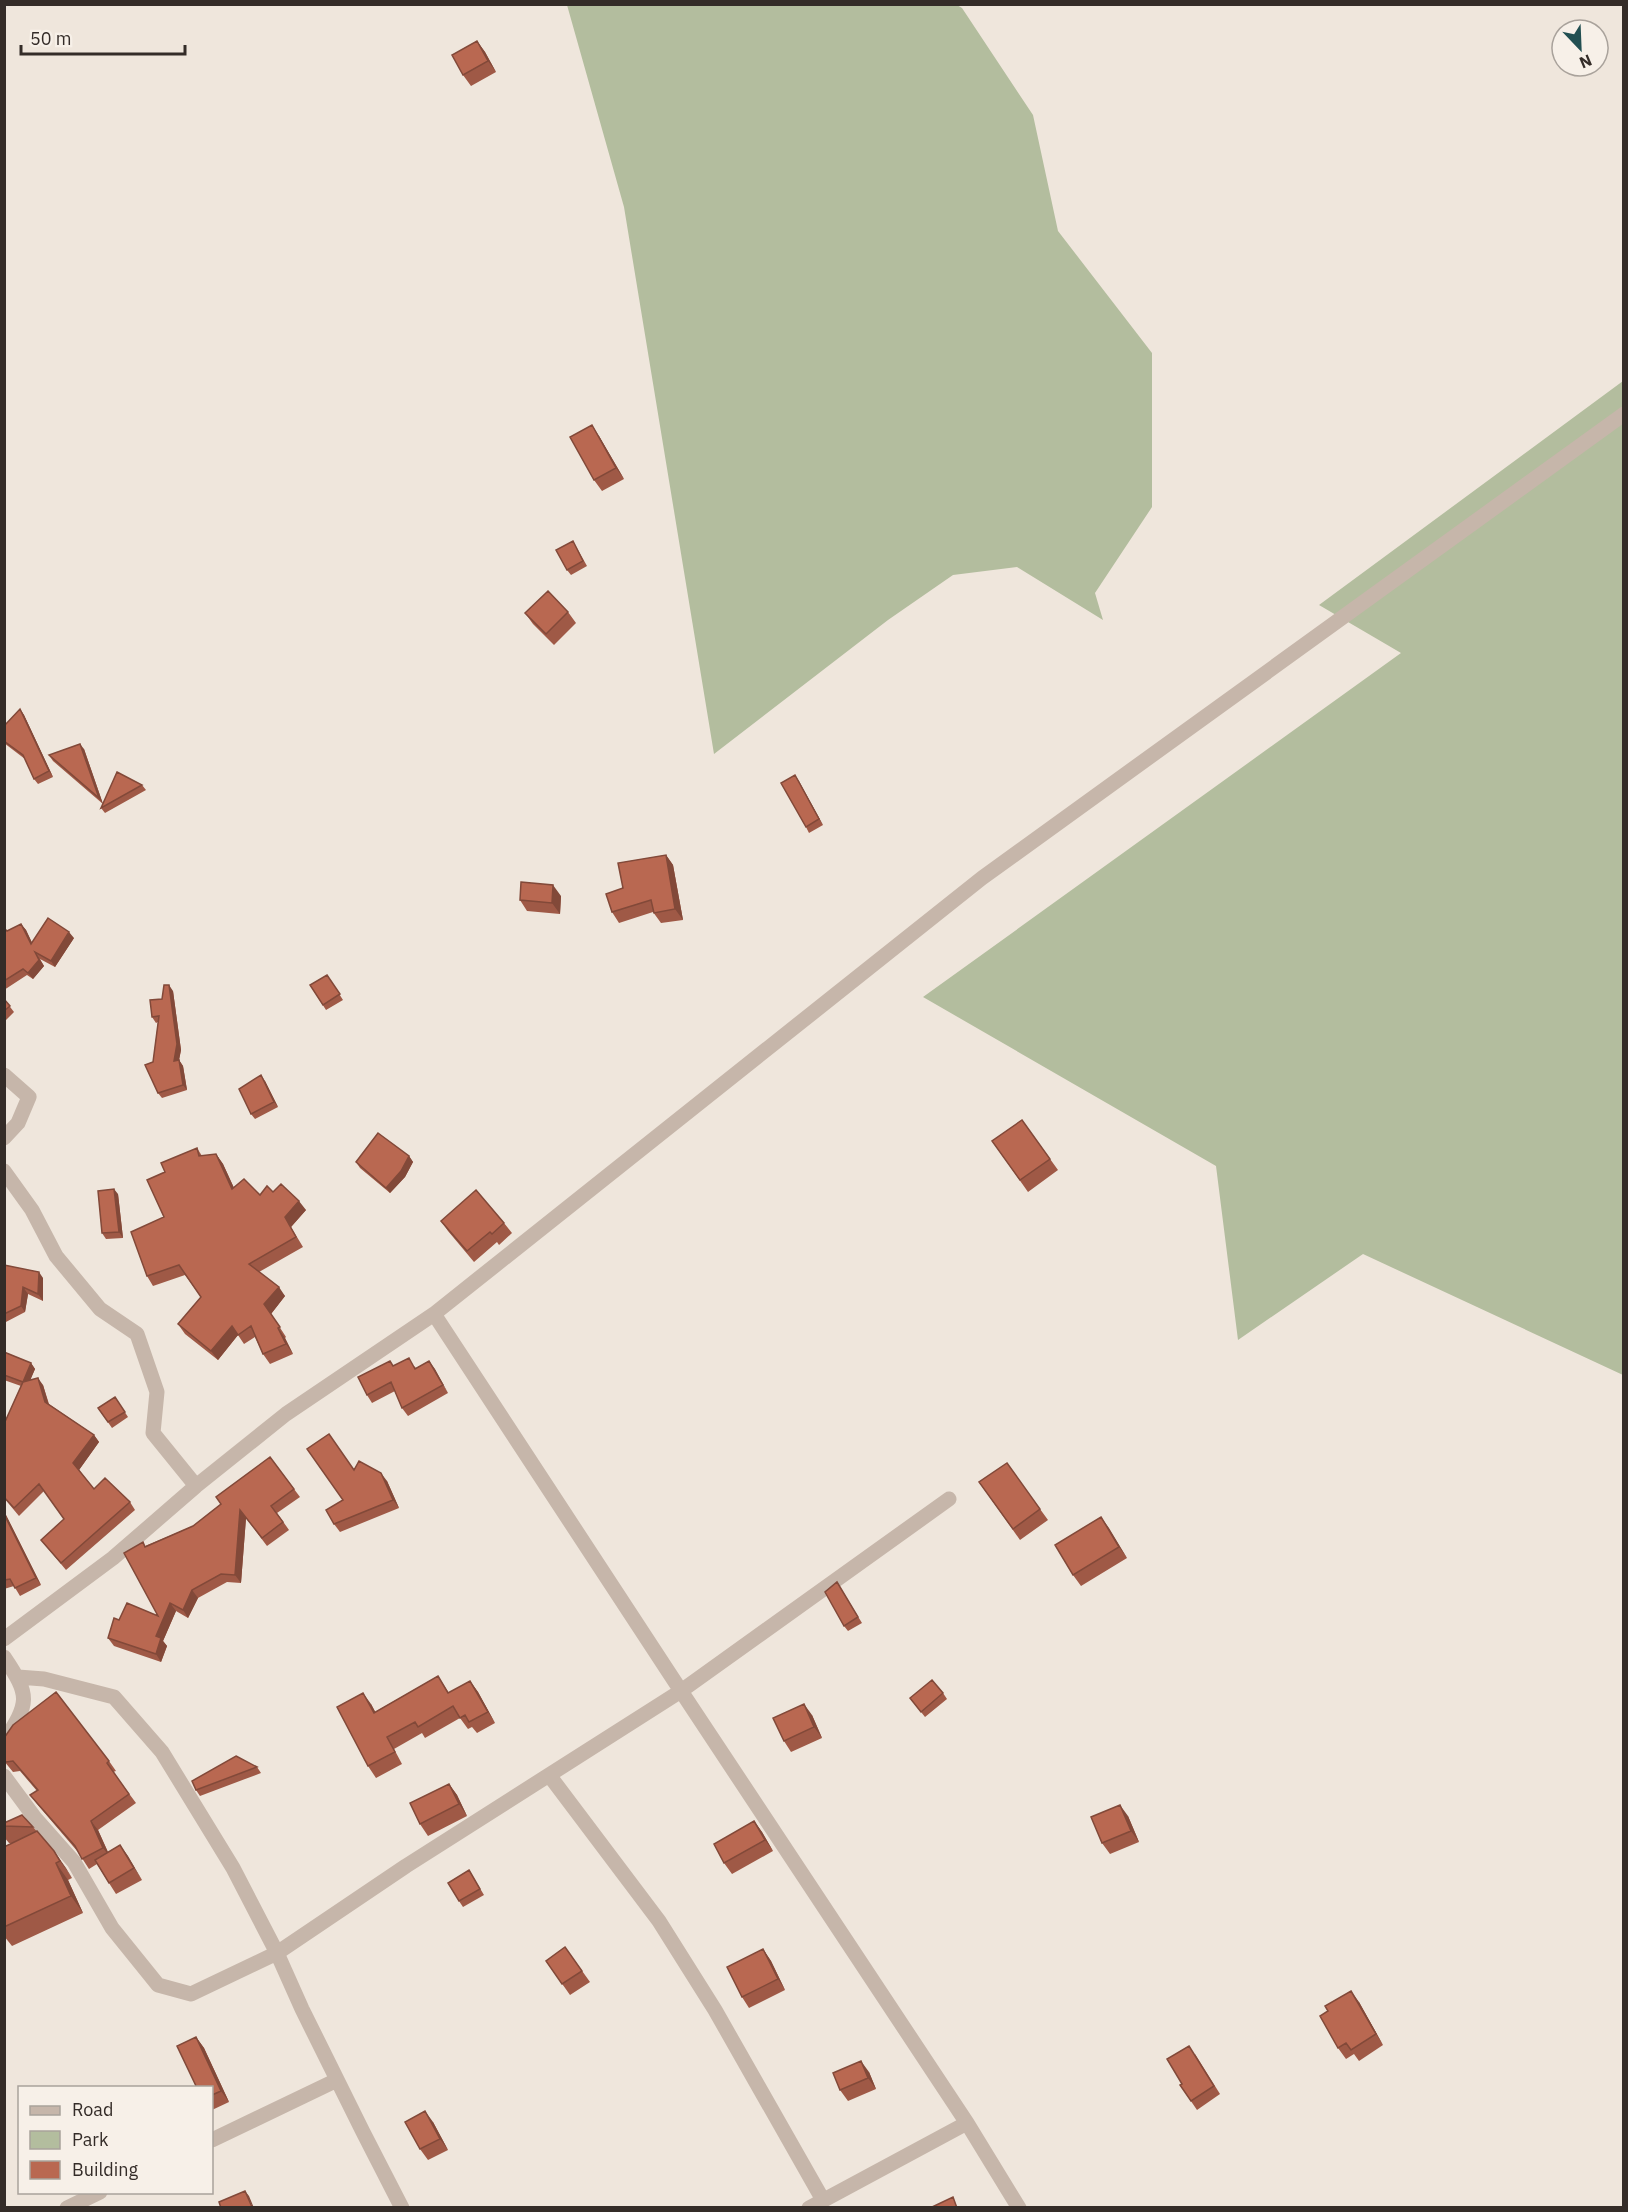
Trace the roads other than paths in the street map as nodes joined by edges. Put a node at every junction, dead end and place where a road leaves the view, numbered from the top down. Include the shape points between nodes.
1 (1623, 414) edge
2 (4, 1075) edge
3 (4, 1138) edge
4 (4, 1171) edge
5 (434, 1314) junction
6 (196, 1486) junction
7 (949, 1499) dead end
8 (4, 1639) edge
9 (4, 1657) edge
10 (18, 1677) junction
11 (681, 1691) junction
12 (4, 1742) edge
13 (549, 1775) junction
14 (4, 1776) edge
15 (277, 1953) junction
16 (337, 2080) junction
17 (967, 2122) junction
18 (213, 2140) edge
19 (98, 2194) edge
20 (823, 2200) junction
21 (67, 2208) edge
22 (402, 2208) edge
23 (809, 2208) edge
24 (1019, 2208) edge

1 - 5 street via 982,878
2 - 3 street via 28,1097 18,1123
4 - 6 street via 32,1210 56,1256 100,1309 137,1334 157,1392 153,1433
5 - 6 street via 286,1414
5 - 11 street
6 - 8 street via 112,1558
7 - 11 street
9 - 10 street
10 - 12 street via 25,1697 21,1714
10 - 15 street via 44,1679 114,1697 162,1752 233,1868
11 - 13 street
11 - 17 street
13 - 15 street
13 - 20 street via 659,1921 715,2010
14 - 15 street via 74,1862 112,1928 158,1985 191,1994
15 - 16 street
16 - 18 street
16 - 22 street
17 - 20 street
17 - 24 street
19 - 21 street
20 - 23 street

